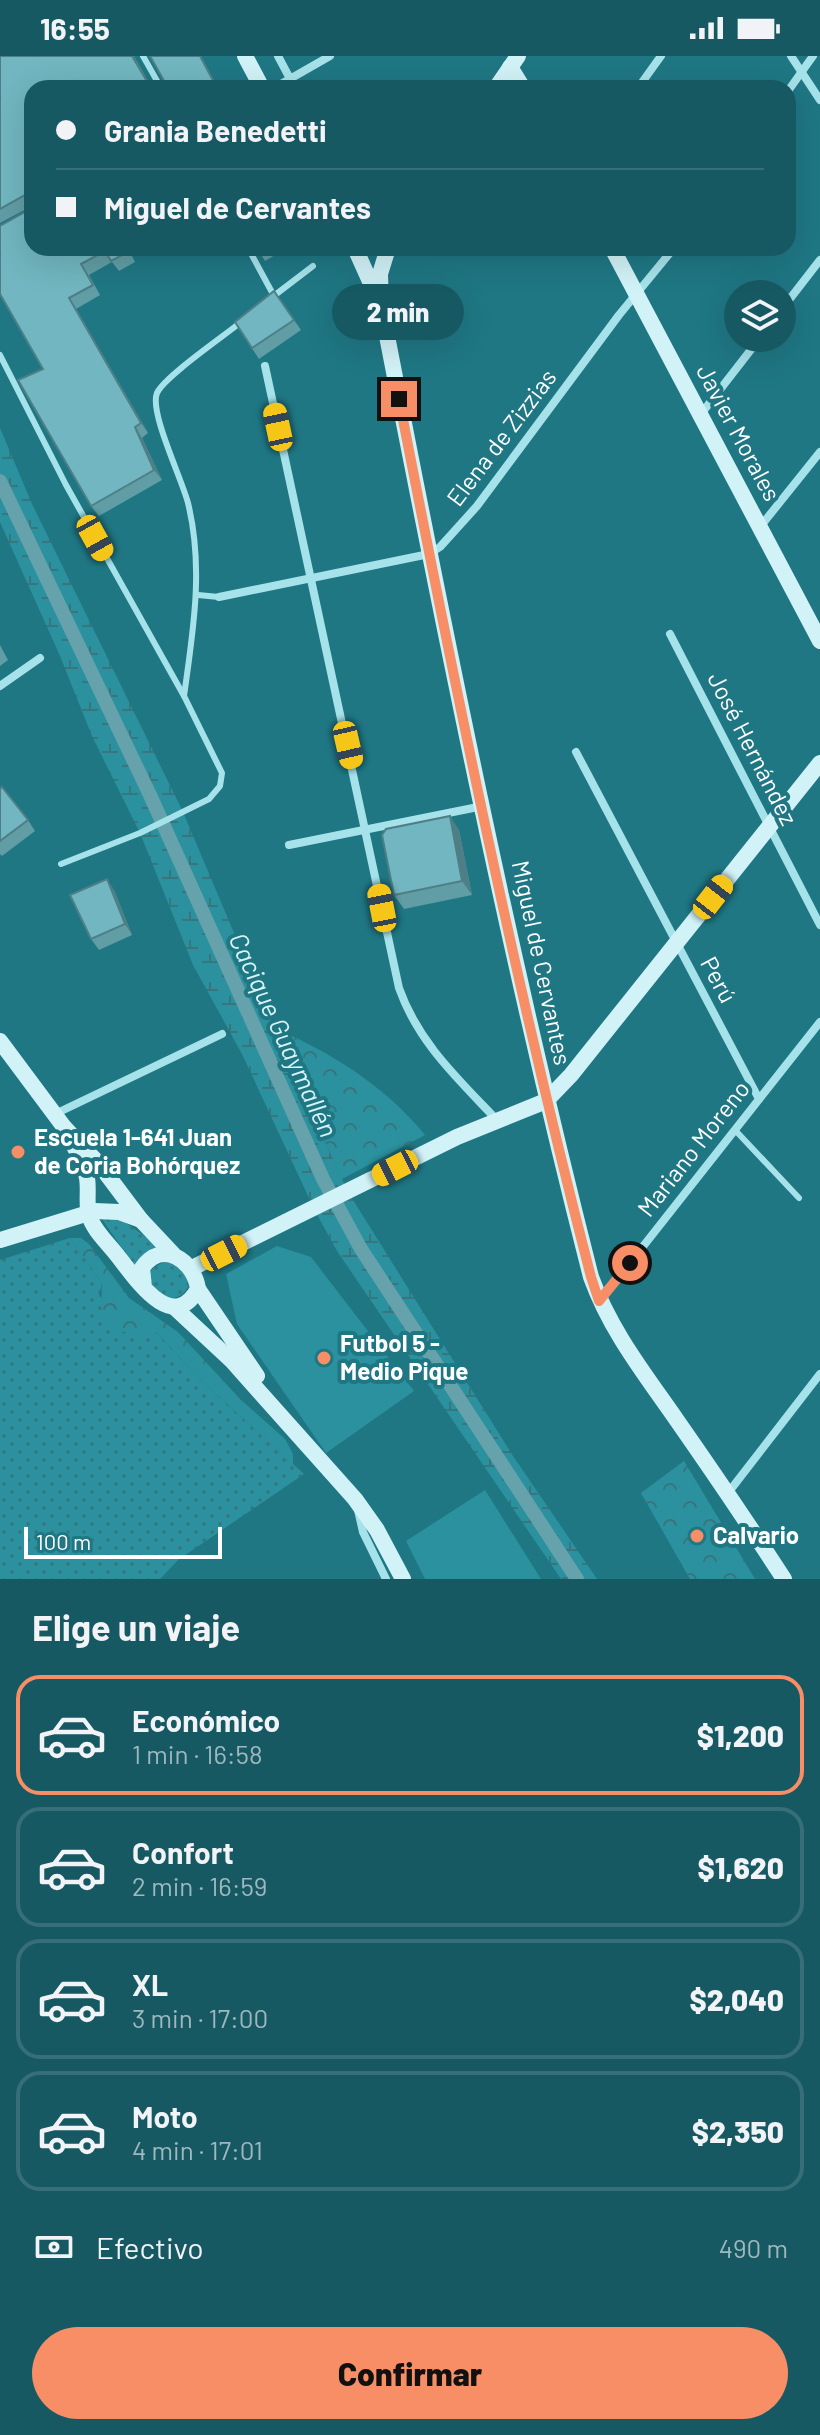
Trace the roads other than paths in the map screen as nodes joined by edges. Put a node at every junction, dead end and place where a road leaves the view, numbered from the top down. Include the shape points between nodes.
1 (143, 56) edge
2 (245, 56) edge
3 (278, 56) edge
4 (330, 56) edge
5 (661, 56) edge
6 (791, 56) edge
7 (813, 56) edge
8 (514, 61) edge
9 (802, 72) junction
10 (290, 79) joint
11 (156, 80) edge
12 (258, 80) edge
13 (501, 80) edge
14 (520, 80) edge
15 (644, 80) edge
16 (796, 80) edge
17 (820, 100) edge
18 (252, 256) edge
19 (362, 256) edge
20 (384, 256) edge
21 (616, 256) edge
22 (668, 256) edge
23 (820, 260) edge
24 (313, 266) dead end
25 (796, 291) edge
26 (637, 294) junction
27 (274, 296) junction
28 (262, 305) edge
29 (381, 305) junction
30 (250, 315) edge
31 (749, 352) edge
32 (0, 355) edge
33 (265, 366) dead end
34 (701, 414) junction
35 (820, 452) edge
36 (760, 528) junction
37 (429, 554) junction
38 (310, 578) junction
39 (198, 595) junction
40 (219, 597) joint
41 (670, 634) dead end
42 (820, 641) edge
43 (40, 658) dead end
44 (0, 686) edge
45 (184, 696) junction
46 (576, 752) dead end
47 (820, 763) edge
48 (483, 806) junction
49 (769, 827) junction
50 (366, 828) junction
51 (289, 845) dead end
52 (61, 864) dead end
53 (820, 925) edge
54 (676, 943) junction
55 (820, 1022) edge
56 (222, 1034) dead end
57 (2, 1048) edge
58 (759, 1099) junction
59 (546, 1101) junction
60 (496, 1119) junction
61 (59, 1121) junction
62 (735, 1130) junction
63 (799, 1198) dead end
64 (88, 1214) junction
65 (141, 1220) junction
66 (0, 1240) edge
67 (173, 1254) junction
68 (192, 1268) junction
69 (144, 1287) junction
70 (198, 1289) junction
71 (599, 1301) junction
72 (174, 1307) junction
73 (820, 1374) edge
74 (283, 1418) junction
75 (728, 1493) junction
76 (355, 1499) junction
77 (386, 1579) edge
78 (403, 1579) edge
79 (784, 1579) edge

1 - 11 lane
2 - 12 main road
3 - 10 street
4 - 10 street
5 - 15 street
6 - 9 street
7 - 9 street
8 - 13 main road
8 - 14 main road
9 - 16 street
9 - 17 street
18 - 27 lane
19 - 29 main road, Miguel de Cervantes
20 - 29 main road, Miguel de Cervantes
21 - 26 main road, Javier Morales
22 - 26 street, Elena de Zizzias
23 - 25 street
24 - 27 lane
26 - 34 main road, Javier Morales
26 - 37 street, Elena de Zizzias via 477,506
27 - 28 lane
29 - 37 main road, Miguel de Cervantes
30 - 39 lane via 166,382 156,396 193,525
31 - 34 street
32 - 45 lane
33 - 38 street
34 - 36 main road, Javier Morales
35 - 36 street
36 - 42 main road, Javier Morales
37 - 38 street
37 - 48 main road, Miguel de Cervantes
38 - 40 street
38 - 50 street
39 - 40 lane
39 - 45 lane
41 - 49 street, José Hernández
43 - 44 street
45 - 52 lane via 221,769 220,786 209,799 183,812
46 - 54 street, Perú
47 - 49 main road
48 - 50 street
48 - 59 main road, Miguel de Cervantes
49 - 53 street, José Hernández
49 - 54 main road
50 - 51 street
50 - 60 street via 405,1006 432,1052
54 - 58 street, Perú
54 - 59 main road
55 - 58 street, Mariano Moreno
56 - 61 street
57 - 61 main road
58 - 62 street, Mariano Moreno
59 - 60 main road
59 - 71 main road, Miguel de Cervantes
60 - 68 main road
61 - 64 main road via 87,1178
61 - 65 main road
62 - 63 lane
62 - 71 street, Mariano Moreno
64 - 65 main road via 102,1210
64 - 66 main road
64 - 69 main road
65 - 67 main road
67 - 68 main road
67 - 69 main road via 159,1253 147,1261 142,1268
68 - 70 main road
69 - 72 main road via 162,1304
70 - 72 main road via 188,1303
70 - 74 main road
71 - 75 main road, Miguel de Cervantes via 627,1351
72 - 74 main road
73 - 75 street
74 - 76 main road
75 - 79 main road, Miguel de Cervantes
76 - 77 street via 363,1532
76 - 78 main road

